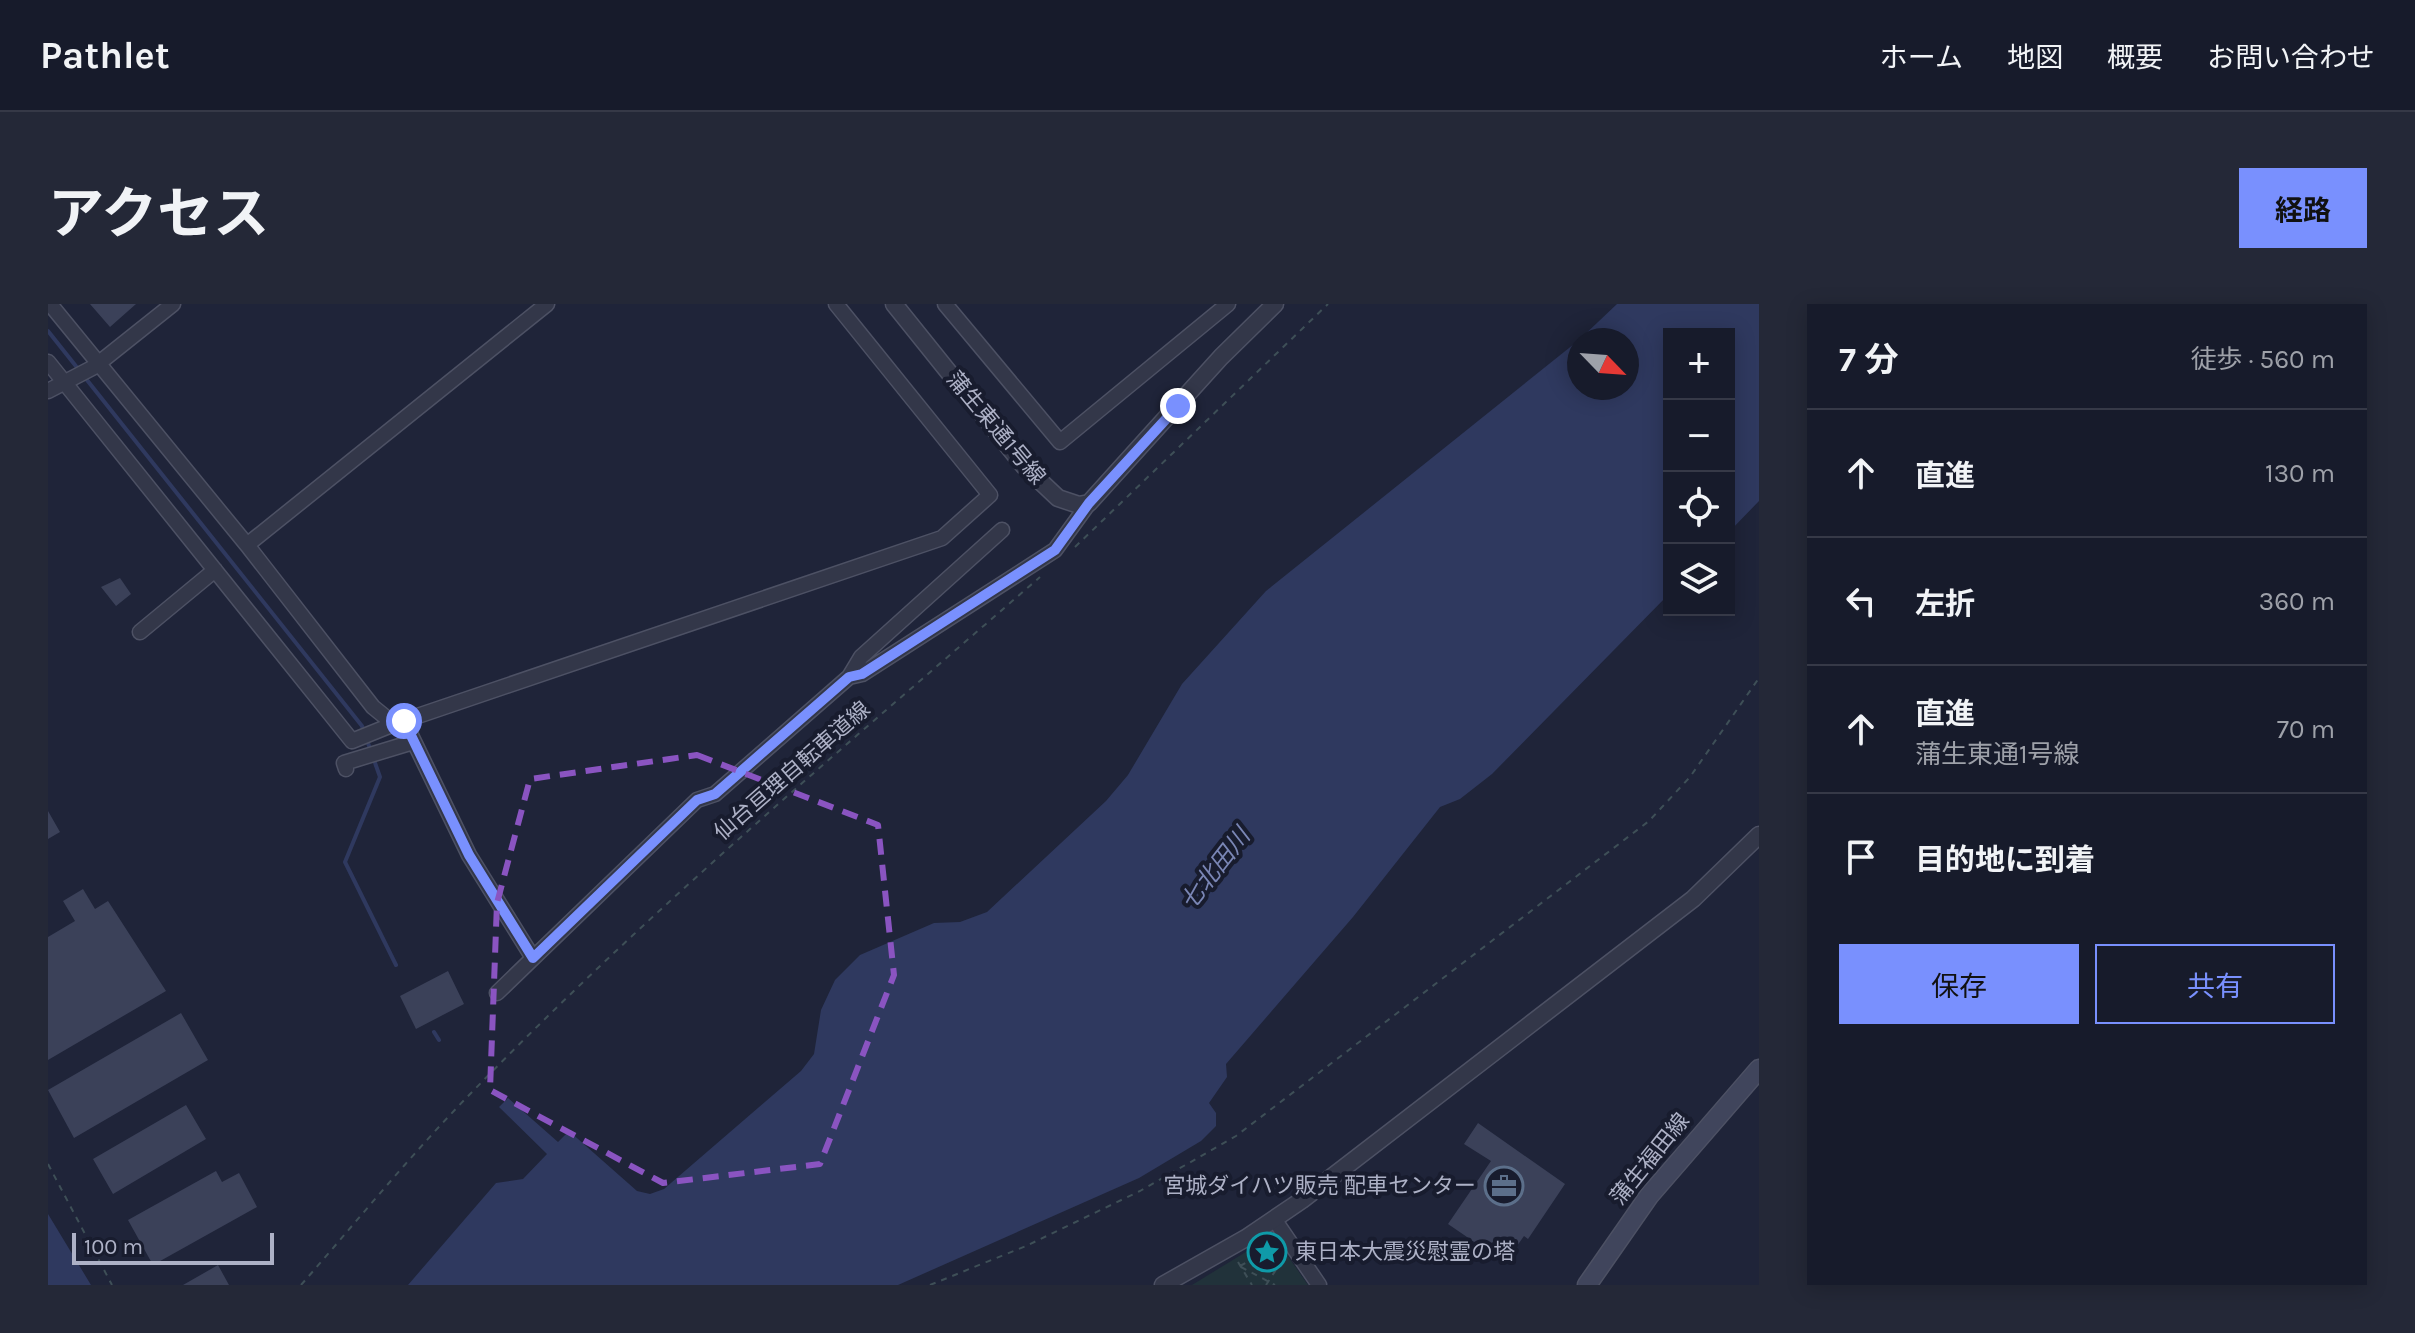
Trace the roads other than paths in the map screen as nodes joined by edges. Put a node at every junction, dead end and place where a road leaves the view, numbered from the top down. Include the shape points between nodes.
1 (50, 304) edge
2 (173, 304) edge
3 (547, 304) edge
4 (836, 304) edge
5 (894, 304) edge
6 (945, 304) edge
7 (1228, 304) edge
8 (1268, 307) edge
9 (48, 362) edge
10 (97, 365) junction
11 (68, 382) junction
12 (48, 391) edge
13 (1089, 503) junction
14 (1002, 530) dead end
15 (247, 545) junction
16 (215, 570) junction
17 (140, 632) dead end
18 (849, 677) junction
19 (401, 730) junction
20 (351, 764) dead end
21 (1759, 835) edge
22 (533, 958) junction
23 (497, 993) dead end
24 (1756, 1079) edge
25 (1274, 1219) junction
26 (1163, 1285) edge
27 (1319, 1285) edge
28 (1587, 1285) edge

1 - 10 street
2 - 10 street
3 - 15 street
4 - 19 street via 990,495 942,538
5 - 13 street, 蒲生東通1号線 via 1032,474 1067,503
6 - 7 street via 1060,442
8 - 13 street
9 - 11 street
10 - 11 street
10 - 15 street
11 - 12 street
11 - 16 street
13 - 18 street via 1055,550 862,674
14 - 18 street via 861,657
15 - 19 street via 373,707
16 - 17 street
16 - 19 street via 352,741
18 - 22 street via 715,794 697,800
19 - 20 street via 390,748
19 - 22 street
21 - 25 street via 1693,899
22 - 23 street
24 - 28 main road, 蒲生福田線 via 1649,1196
25 - 26 street
25 - 27 street

